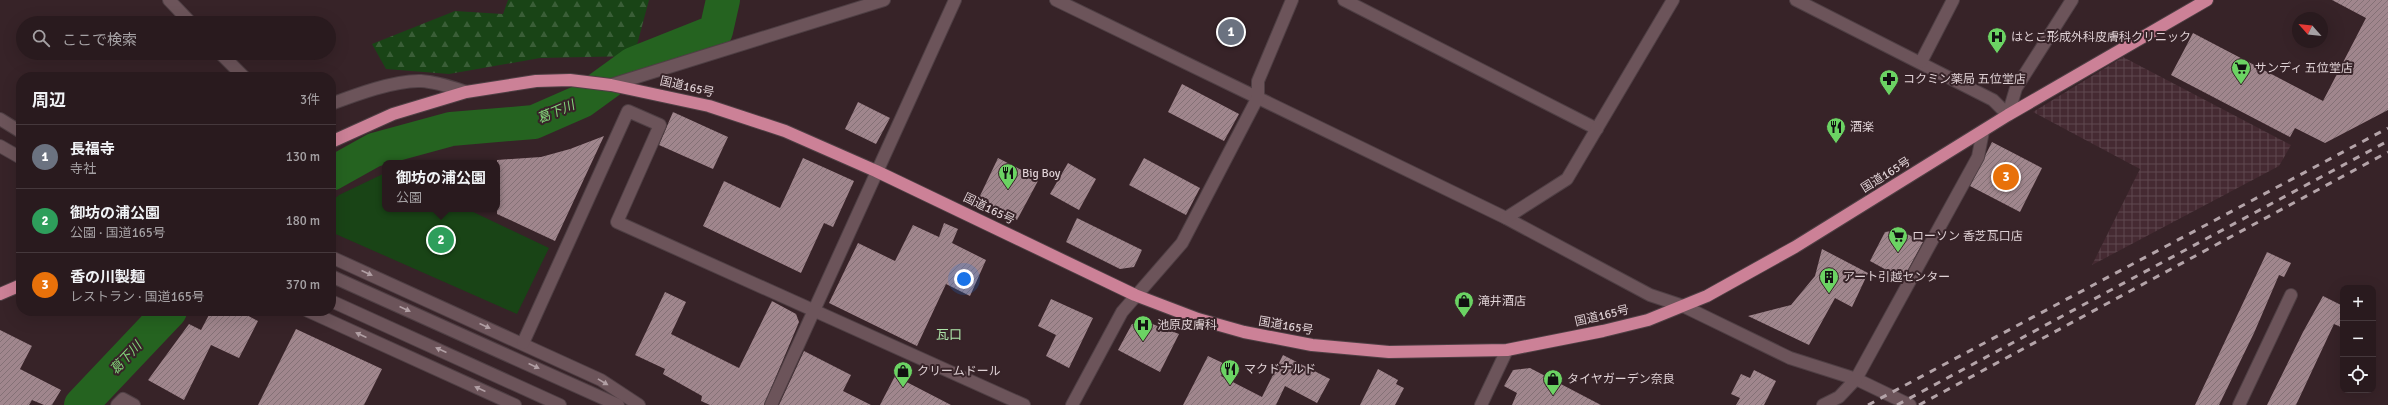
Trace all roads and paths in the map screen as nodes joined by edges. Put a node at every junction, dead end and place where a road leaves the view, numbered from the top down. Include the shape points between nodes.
1 (169, 0) edge
2 (884, 0) edge
3 (955, 0) edge
4 (1056, 0) edge
5 (1292, 0) edge
6 (1344, 0) edge
7 (1673, 0) edge
8 (1796, 0) edge
9 (1953, 0) edge
10 (2072, 0) edge
11 (2207, 0) edge
12 (184, 16) edge
13 (227, 60) edge
14 (1921, 62) junction
15 (239, 72) edge
16 (611, 85) junction
17 (466, 92) junction
18 (1258, 97) junction
19 (336, 103) edge
20 (2008, 115) junction
21 (0, 119) edge
22 (16, 129) edge
23 (1597, 129) junction
24 (1984, 131) junction
25 (336, 140) edge
26 (0, 146) edge
27 (16, 155) edge
28 (876, 171) junction
29 (1506, 218) junction
30 (336, 259) edge
31 (336, 278) edge
32 (16, 287) edge
33 (0, 294) edge
34 (1135, 295) junction
35 (2291, 295) dead end
36 (336, 303) edge
37 (1683, 306) junction
38 (814, 309) junction
39 (319, 316) edge
40 (523, 343) junction
41 (1507, 350) junction
42 (1856, 379) junction
43 (117, 405) edge
44 (134, 405) edge
45 (515, 405) edge
46 (560, 405) edge
47 (618, 405) edge
48 (639, 405) edge
49 (771, 405) edge
50 (1024, 405) edge
51 (1072, 405) edge
52 (1481, 405) edge
53 (1823, 405) edge
54 (1910, 405) edge
55 (2239, 405) edge

1 - 12 street
2 - 16 street
3 - 28 street
4 - 18 street
5 - 18 street via 1258,81
6 - 23 street
7 - 23 street
8 - 14 street
9 - 14 street
10 - 20 street via 2016,88
11 - 20 highway, 国道165号
13 - 15 street
14 - 20 street via 1992,100
16 - 17 highway, 国道165号 via 570,80 502,85
16 - 28 highway, 国道165号 via 709,106 749,118
17 - 19 street via 442,84 420,81 398,84
17 - 25 highway, 国道165号 via 393,114
18 - 29 street
18 - 34 street via 1182,243
20 - 24 highway, 国道165号
21 - 22 street
23 - 29 street via 1567,179
24 - 37 highway, 国道165号 via 1795,247 1707,296
24 - 42 street via 1978,157
26 - 27 street
28 - 34 highway, 国道165号
28 - 38 street
29 - 37 street via 1650,295
30 -> 40 street
31 -> 47 street
32 - 33 highway
34 - 41 highway, 国道165号 via 1198,319 1244,332 1312,345 1389,352
34 - 51 street via 1110,331
35 - 55 street
46 -> 36 street
37 - 41 highway, 国道165号 via 1648,320
37 - 42 street via 1790,358
38 - 40 street via 617,222 660,125 628,111
38 - 49 street
38 - 50 street
45 -> 39 street
40 -> 48 street via 601,380
41 - 52 street
42 - 53 street via 1838,397
42 - 54 street
43 - 44 street via 123,399

